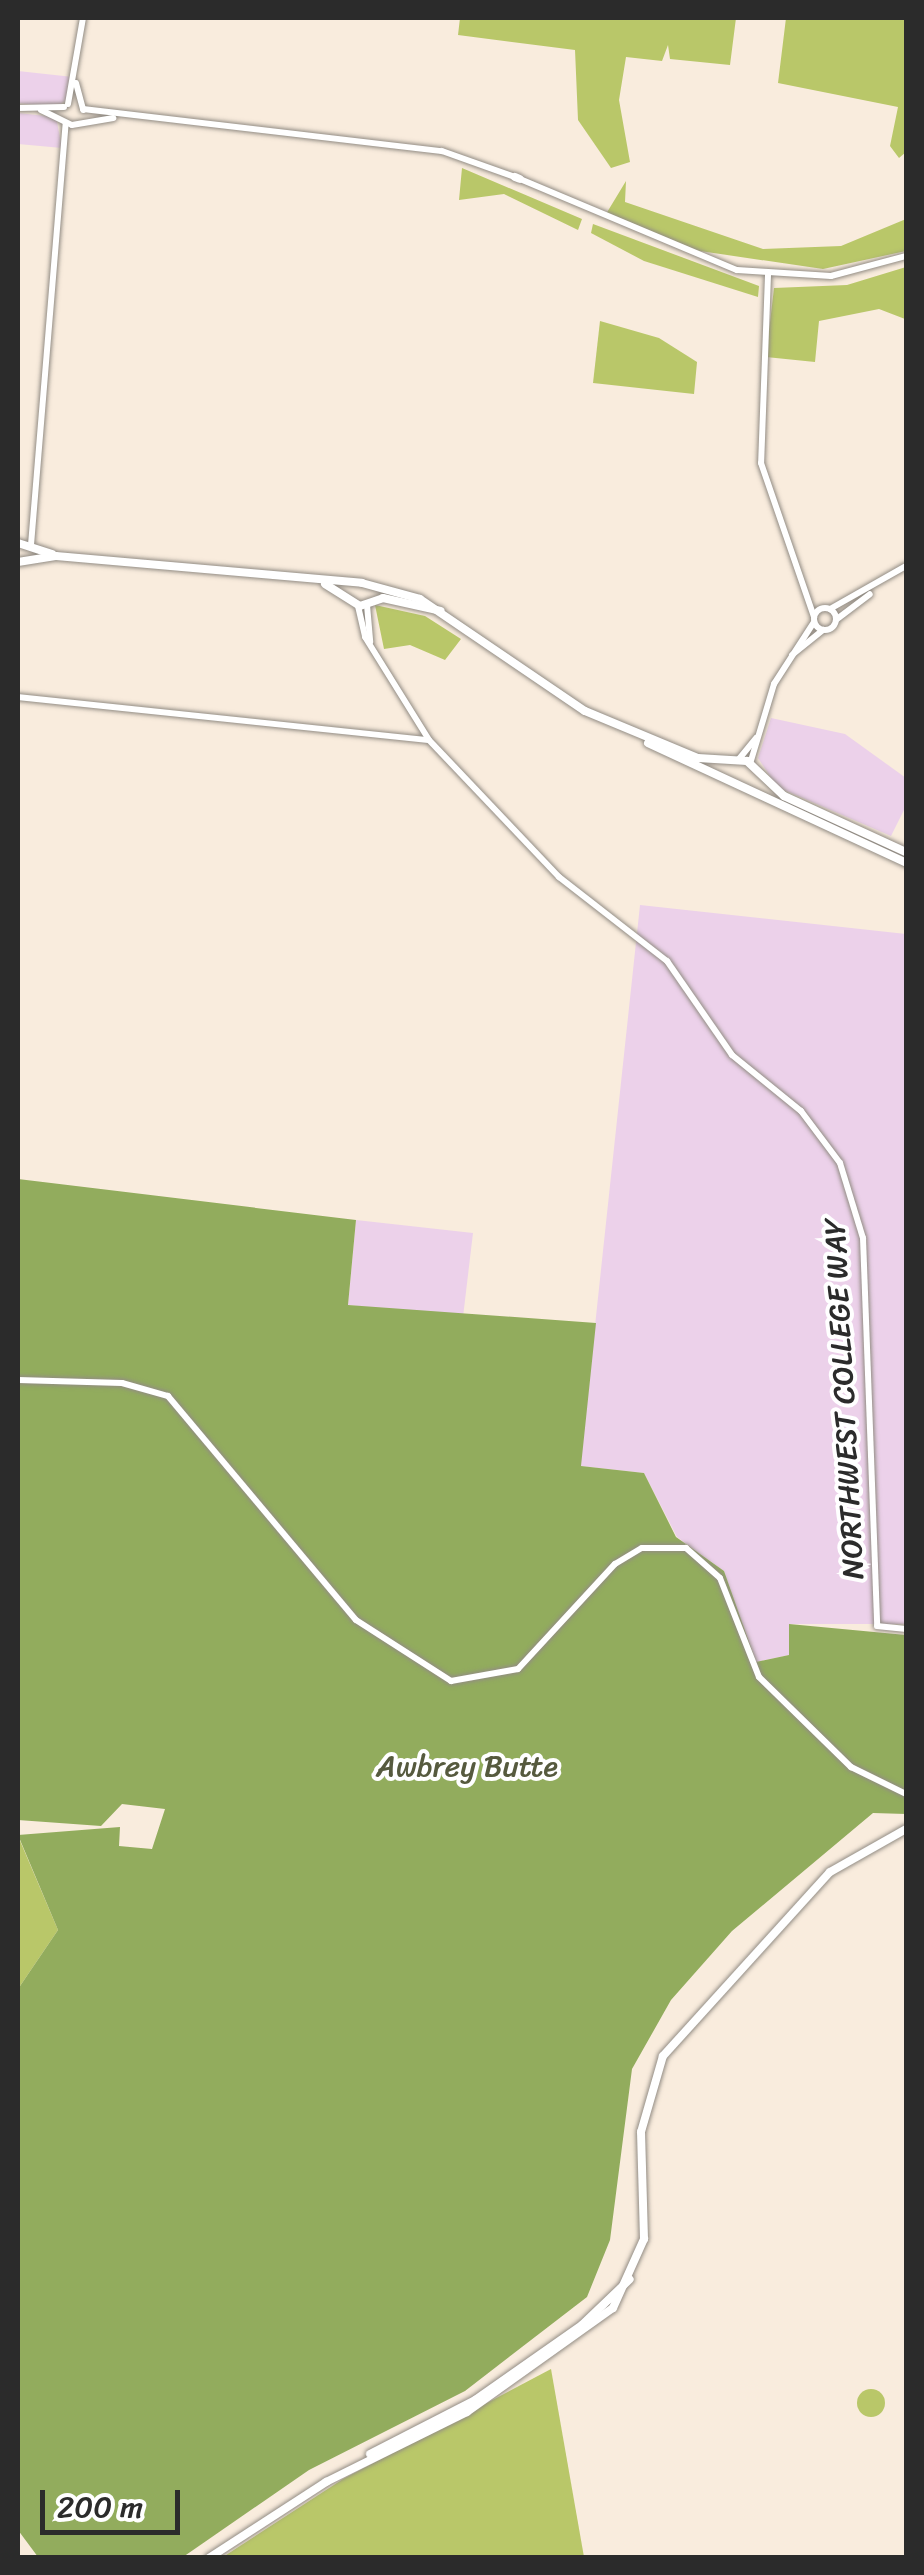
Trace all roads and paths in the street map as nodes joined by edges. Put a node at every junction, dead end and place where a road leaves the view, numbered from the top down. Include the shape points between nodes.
1 (82, 18) edge
2 (76, 83) junction
3 (66, 105) junction
4 (18, 108) edge
5 (82, 108) junction
6 (41, 110) junction
7 (114, 118) junction
8 (64, 121) junction
9 (80, 122) junction
10 (69, 147) junction
11 (906, 256) edge
12 (768, 275) junction
13 (30, 522) junction
14 (18, 543) edge
15 (32, 546) junction
16 (56, 556) junction
17 (31, 560) junction
18 (18, 562) edge
19 (906, 566) edge
20 (325, 584) junction
21 (355, 585) junction
22 (371, 588) junction
23 (874, 590) junction
24 (809, 595) junction
25 (350, 596) junction
26 (366, 604) junction
27 (828, 609) junction
28 (440, 611) junction
29 (814, 619) junction
30 (837, 619) junction
31 (824, 630) junction
32 (791, 656) junction
33 (18, 697) edge
34 (760, 728) junction
35 (429, 740) junction
36 (644, 740) junction
37 (735, 762) junction
38 (752, 768) junction
39 (728, 775) junction
40 (748, 784) junction
41 (906, 852) edge
42 (906, 863) edge
43 (18, 1380) edge
44 (906, 1629) edge
45 (906, 1794) edge
46 (906, 1830) edge
47 (630, 2279) junction
48 (201, 2558) edge
49 (209, 2558) edge

1 - 2 street
2 - 3 street
2 - 5 street
3 - 5 street
3 - 6 street
3 - 8 street
4 - 6 street
5 - 7 street
5 - 9 street
6 - 8 street
7 - 9 street
7 - 12 street via 442,151 686,253
8 - 9 street
8 - 10 street
9 - 10 street
10 - 13 street
11 - 12 street via 850,274
12 - 24 street via 761,463
13 - 14 street
13 - 15 street
14 - 15 main road
15 - 16 main road
15 - 17 main road
16 - 17 main road
16 - 20 main road
17 - 18 main road
19 - 23 street
20 - 21 main road
20 - 25 main road
21 - 22 main road
21 - 25 main road
22 - 26 main road
22 - 28 main road
23 - 27 street
23 - 30 street
24 - 27 street
24 - 29 street
25 - 26 main road
26 - 28 main road
26 - 35 street, NORTHWEST COLLEGE WAY via 370,643
27 - 29 street
27 - 30 street
28 - 36 main road via 568,701
29 - 31 street
29 - 32 street
30 - 31 street
31 - 32 street
32 - 34 street
33 - 35 street
34 - 37 street
34 - 38 street
35 - 44 street, NORTHWEST COLLEGE WAY via 559,877 667,961 732,1056 801,1111 840,1164 864,1238 877,1626
36 - 37 main road
36 - 39 main road
37 - 38 main road
37 - 39 main road
38 - 40 main road
38 - 41 main road
39 - 40 main road
40 - 42 main road
43 - 45 street via 122,1383 168,1396 356,1620 451,1680 518,1670 615,1564 642,1548 686,1548 720,1578 758,1677 850,1767
46 - 47 main road via 830,1872 663,2056 642,2115 645,2227
47 - 48 main road via 582,2325 460,2410 326,2477
47 - 49 main road via 602,2318 467,2412 326,2482

